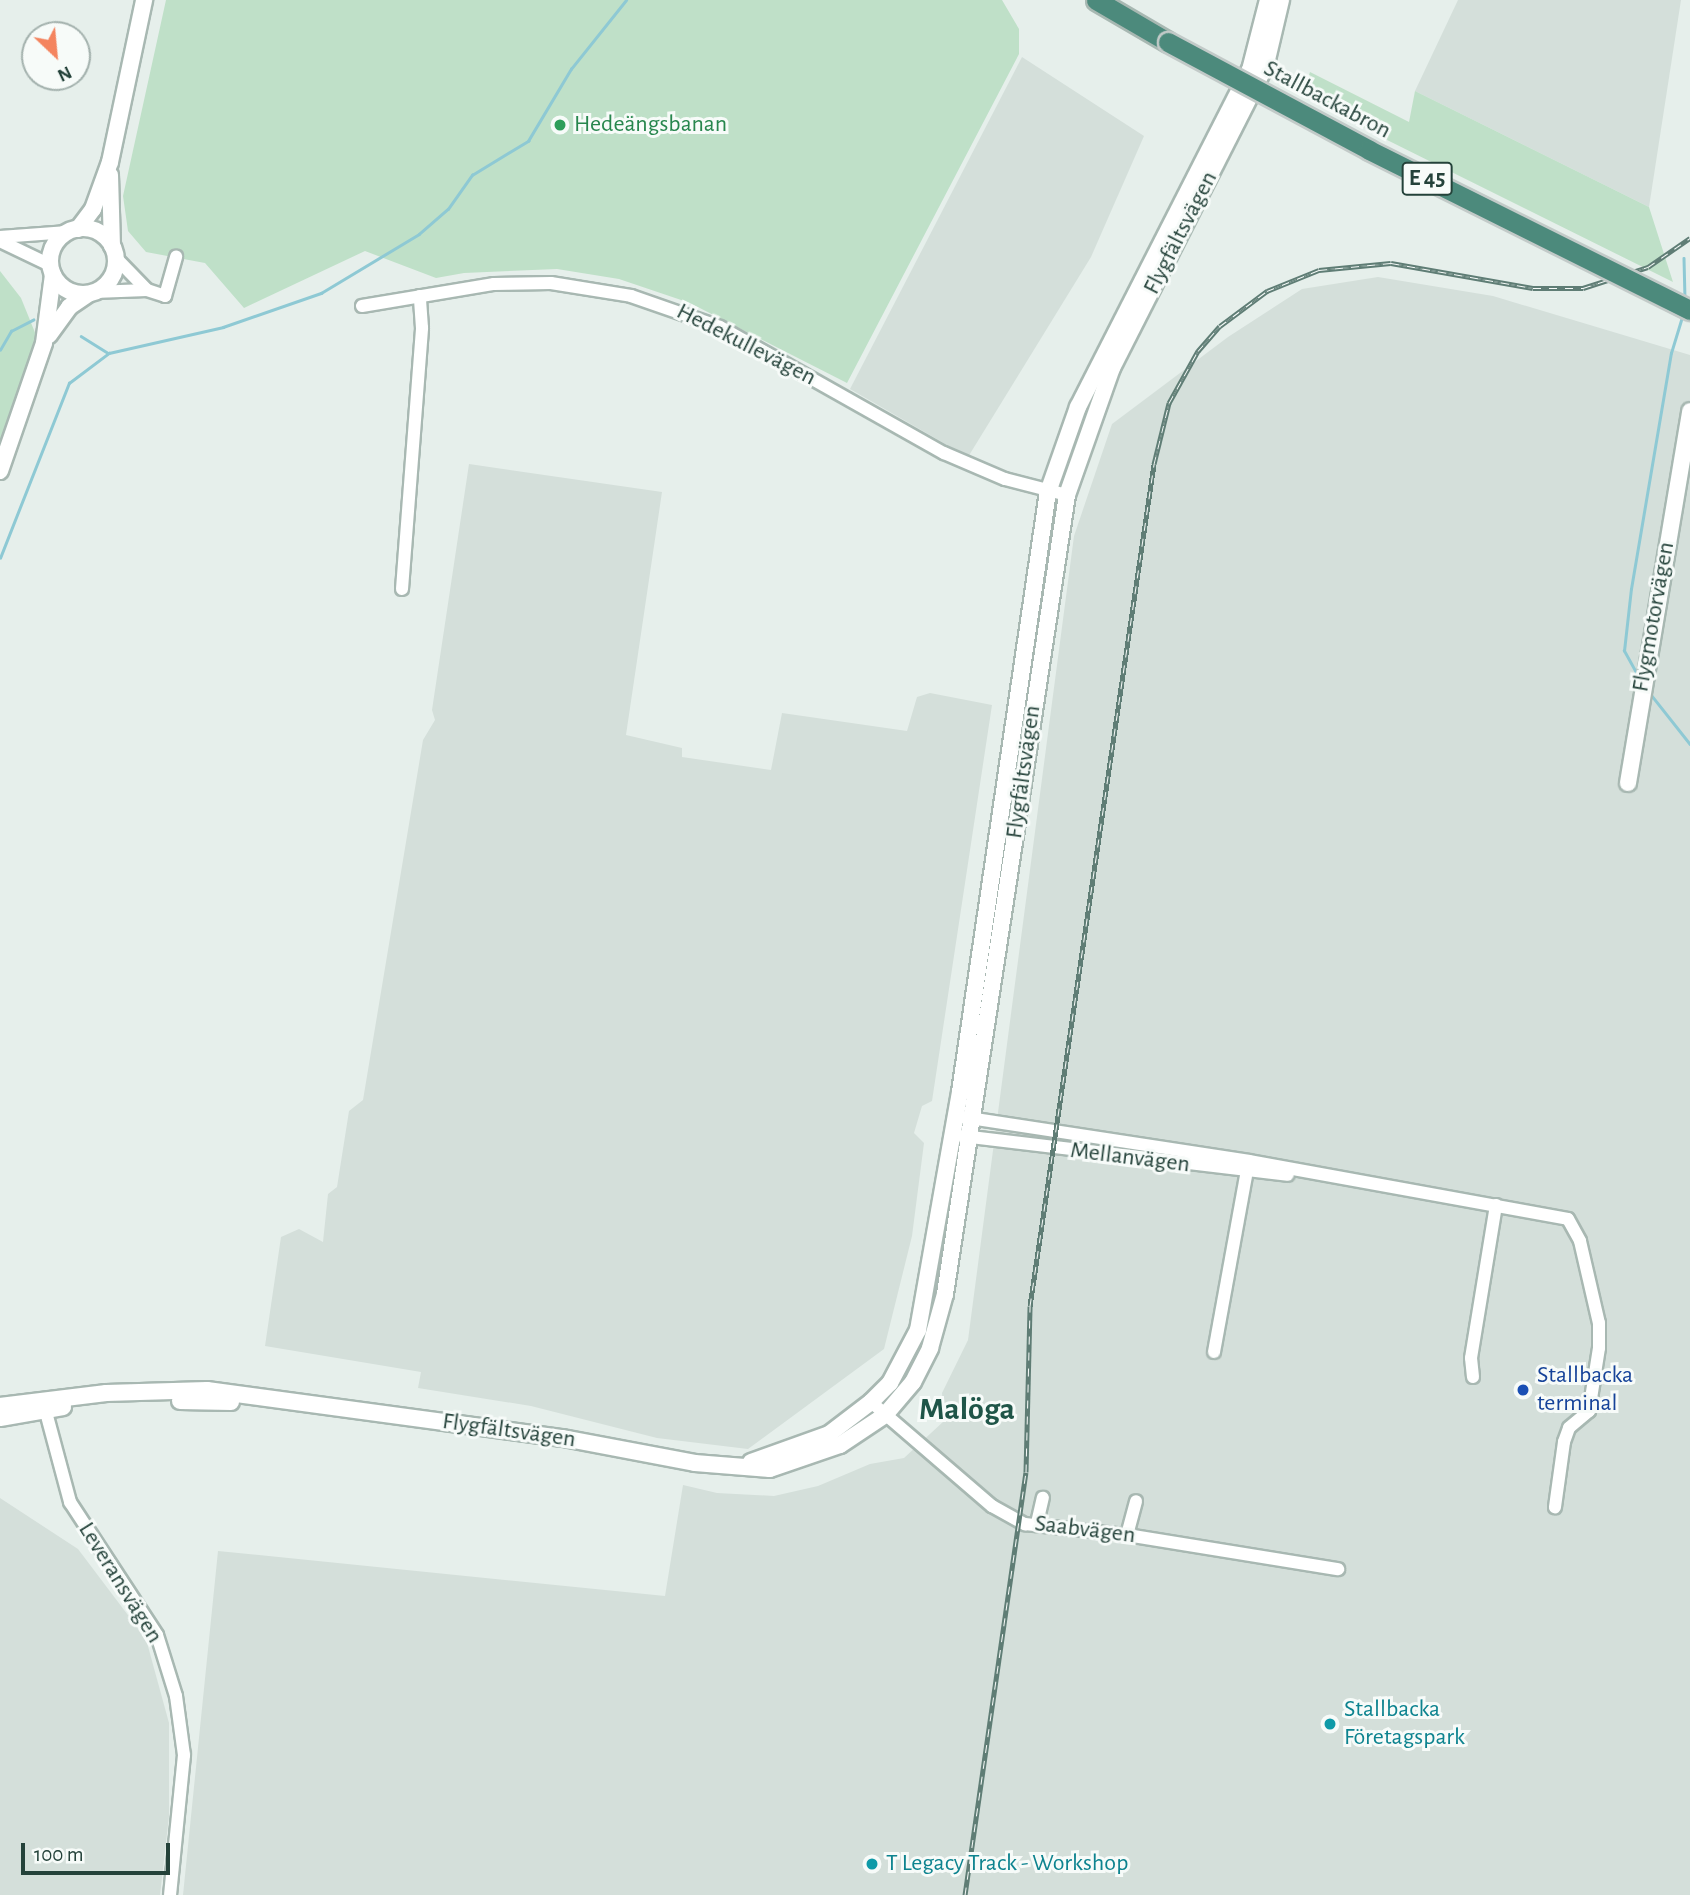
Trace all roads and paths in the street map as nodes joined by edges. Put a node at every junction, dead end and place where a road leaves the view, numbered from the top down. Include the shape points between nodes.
1 (144, 0) edge
2 (1096, 0) edge
3 (1268, 0) edge
4 (1281, 0) edge
5 (110, 162) junction
6 (73, 230) junction
7 (0, 239) edge
8 (114, 252) junction
9 (176, 257) dead end
10 (51, 270) junction
11 (147, 290) junction
12 (91, 293) junction
13 (420, 296) junction
14 (362, 306) dead end
15 (1690, 310) edge
16 (44, 344) junction
17 (1690, 411) edge
18 (0, 471) edge
19 (1048, 492) junction
20 (1067, 495) junction
21 (402, 589) dead end
22 (1628, 783) dead end
23 (964, 1118) junction
24 (960, 1135) junction
25 (1248, 1167) junction
26 (1496, 1205) junction
27 (1214, 1352) dead end
28 (1474, 1377) dead end
29 (871, 1402) junction
30 (44, 1405) junction
31 (0, 1406) edge
32 (885, 1415) junction
33 (0, 1418) edge
34 (742, 1465) junction
35 (1043, 1498) dead end
36 (1136, 1501) dead end
37 (1555, 1507) dead end
38 (1037, 1523) junction
39 (1127, 1535) junction
40 (1338, 1569) dead end
41 (170, 1895) edge

1 - 5 street
2 - 15 highway, Stallbackabron / E 45, bridge via 1369,150
3 - 19 street, Flygfältsvägen via 1250,70 1078,407
4 - 20 street, Flygfältsvägen via 1266,64 1117,356
5 - 6 street via 93,209
5 - 8 street
6 - 7 street
6 - 8 street via 97,232
6 - 10 street via 54,246
7 - 10 street
8 - 11 street
8 - 12 street via 111,278
9 - 11 street via 165,296
10 - 12 street via 68,290
10 - 16 street
11 - 12 street
12 - 16 street via 69,307
13 - 14 street, Hedekullevägen
13 - 19 street, Hedekullevägen via 494,284 551,283 672,307 720,327 944,453
13 - 21 street via 422,328
16 - 18 street
17 - 22 street, Flygmotorvägen
19 - 20 street, Hedekullevägen
19 - 23 street, Flygfältsvägen
20 - 23 street, Flygfältsvägen
23 - 24 street, Flygfältsvägen
23 - 25 street, Mellanvägen
24 - 25 street, Mellanvägen
24 - 29 street, Flygfältsvägen via 918,1330 890,1383
24 - 32 street, Flygfältsvägen via 940,1319 913,1381
25 - 26 street, Mellanvägen
25 - 27 street
26 - 28 street via 1472,1349
26 - 37 street, Mellanvägen via 1560,1215 1572,1222 1599,1323 1589,1412 1569,1428
29 - 32 street, Saabvägen
29 - 34 street, Flygfältsvägen via 829,1434
30 - 31 street, Flygfältsvägen
30 - 33 street, Flygfältsvägen
30 - 34 street, Flygfältsvägen via 207,1390 564,1438 695,1463
30 - 41 street, Leveransvägen via 70,1502 157,1635 176,1696 184,1755
32 - 34 street, Flygfältsvägen via 861,1434 810,1459 770,1469
32 - 38 street, Saabvägen via 992,1506 1025,1524
35 - 38 street
36 - 39 street
38 - 39 street, Saabvägen
39 - 40 street, Saabvägen

